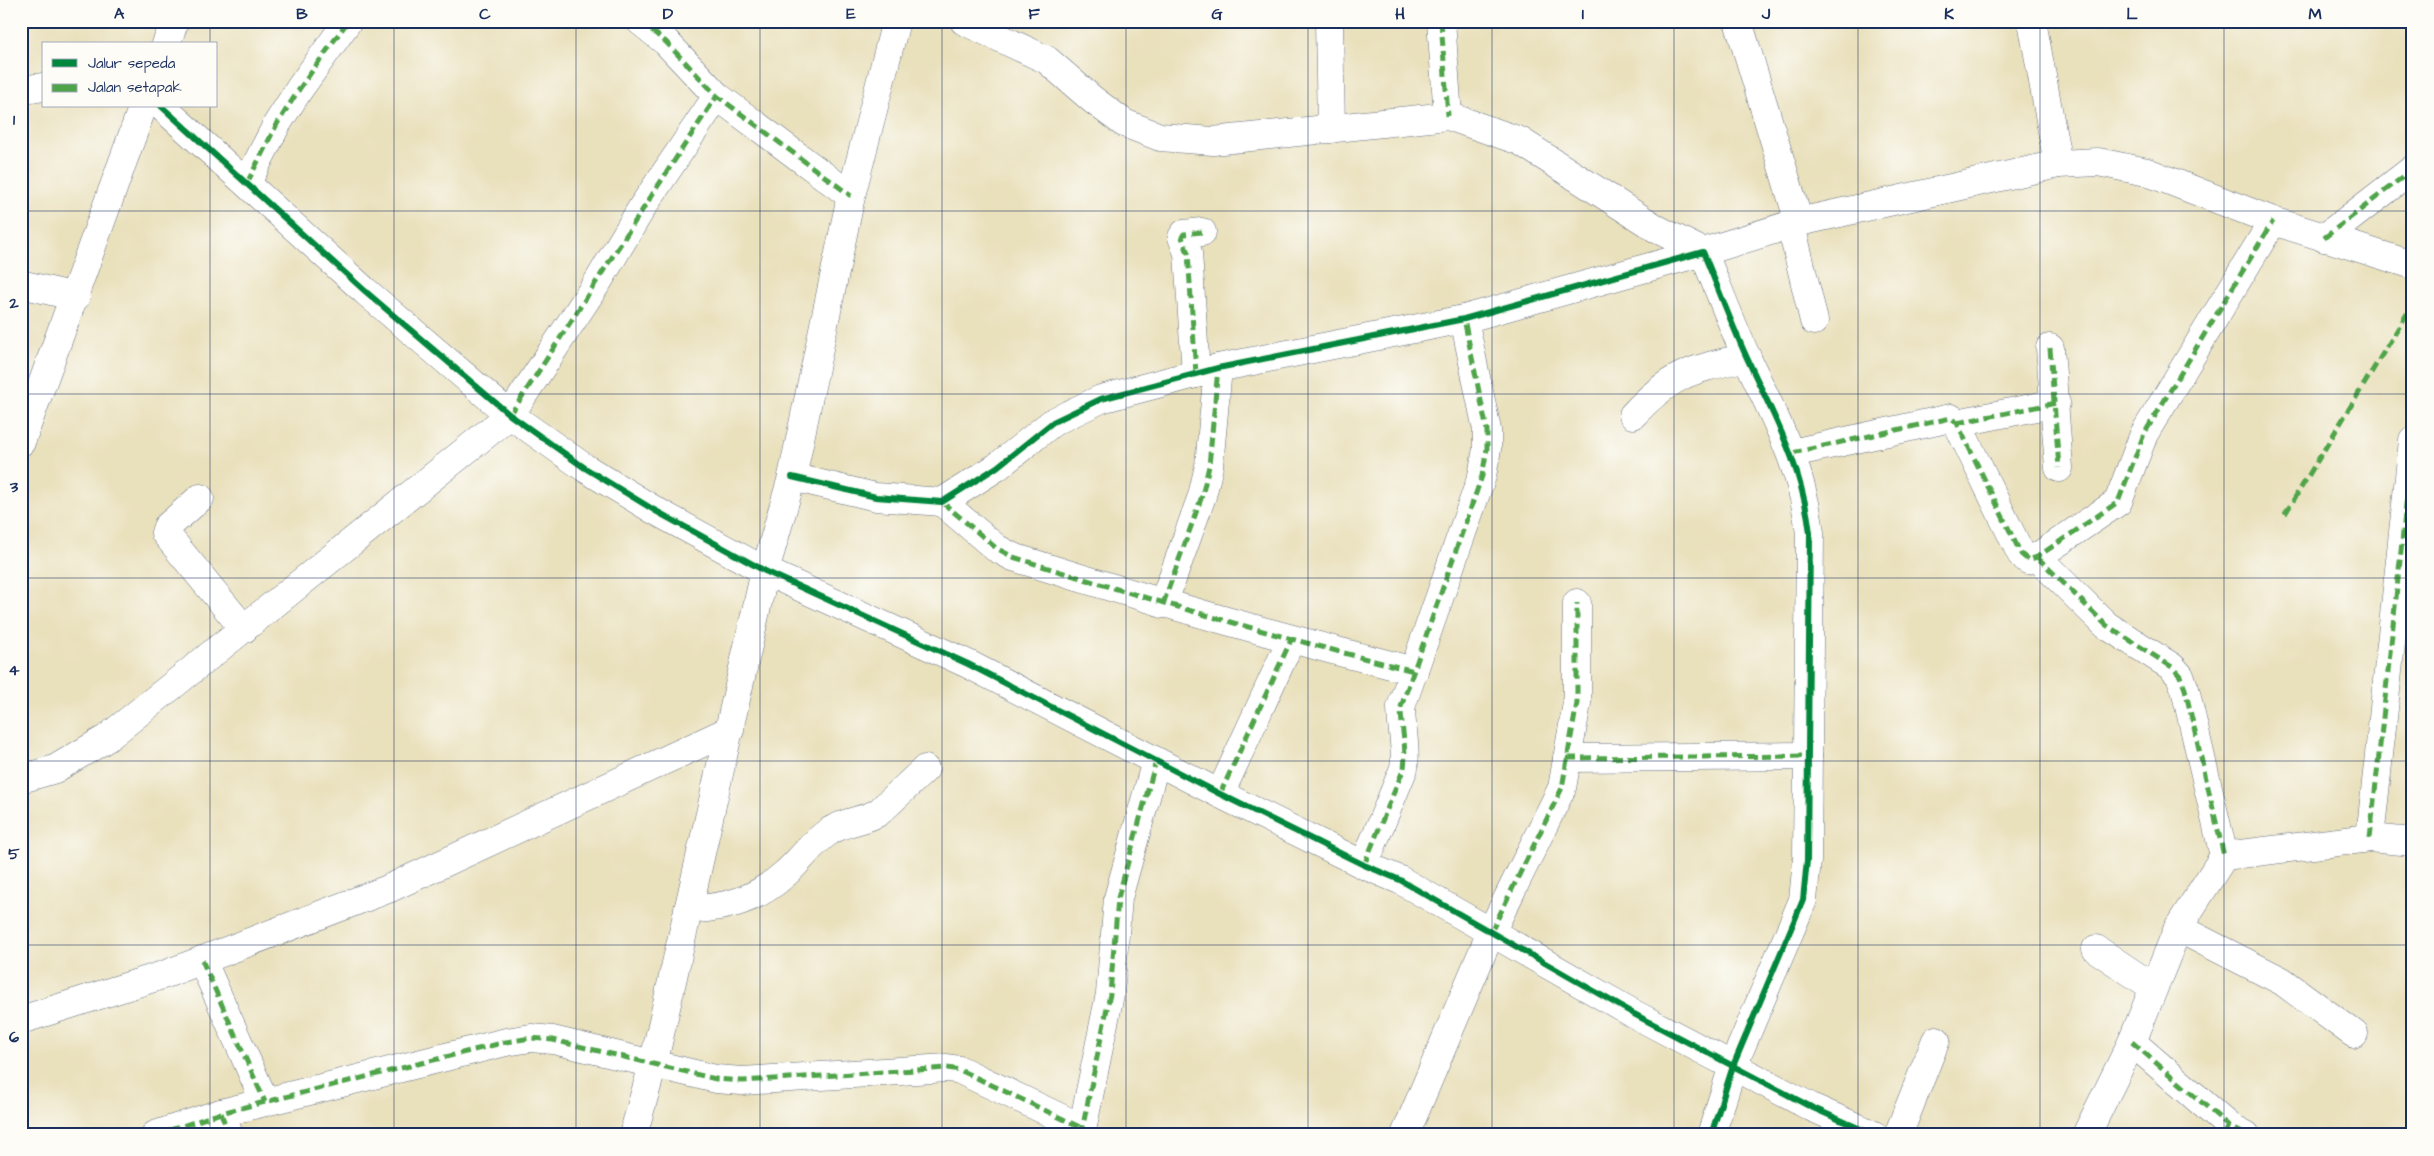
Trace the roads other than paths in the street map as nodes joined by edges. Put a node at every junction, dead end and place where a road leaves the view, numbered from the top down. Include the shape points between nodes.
1 (175, 21) edge
2 (348, 21) edge
3 (640, 21) edge
4 (896, 21) edge
5 (964, 21) edge
6 (1329, 21) edge
7 (1441, 21) edge
8 (1738, 21) edge
9 (2032, 21) edge
10 (167, 42) edge
11 (42, 87) edge
12 (21, 90) edge
13 (717, 96) junction
14 (142, 108) edge
15 (163, 108) edge
16 (1448, 116) junction
17 (1331, 129) junction
18 (2058, 164) junction
19 (2413, 169) edge
20 (247, 183) junction
21 (850, 196) junction
22 (2272, 221) junction
23 (1795, 223) junction
24 (1202, 232) dead end
25 (2324, 238) junction
26 (1703, 252) junction
27 (2413, 265) edge
28 (21, 284) edge
29 (76, 297) junction
30 (1464, 319) junction
31 (1814, 321) dead end
32 (2050, 348) dead end
33 (1747, 357) junction
34 (1207, 371) junction
35 (2056, 403) junction
36 (510, 415) junction
37 (1633, 416) dead end
38 (1957, 423) junction
39 (2413, 440) edge
40 (21, 442) edge
41 (1792, 453) junction
42 (2060, 468) dead end
43 (792, 477) junction
44 (2410, 494) edge
45 (200, 498) dead end
46 (942, 502) junction
47 (2037, 557) junction
48 (765, 571) junction
49 (1577, 603) dead end
50 (1163, 604) junction
51 (244, 629) junction
52 (1291, 640) junction
53 (1414, 671) junction
54 (730, 730) junction
55 (1808, 756) junction
56 (1567, 758) junction
57 (1156, 761) junction
58 (925, 769) dead end
59 (21, 779) edge
60 (1220, 794) junction
61 (2370, 838) junction
62 (2413, 842) edge
63 (2224, 856) junction
64 (1364, 865) junction
65 (688, 910) junction
66 (2178, 928) junction
67 (1492, 932) junction
68 (2096, 949) dead end
69 (202, 960) junction
70 (2153, 987) junction
71 (21, 1020) edge
72 (2354, 1034) dead end
73 (1936, 1040) dead end
74 (2132, 1042) junction
75 (653, 1065) junction
76 (1733, 1066) junction
77 (265, 1102) junction
78 (225, 1124) edge
79 (1081, 1132) edge
80 (1860, 1132) edge
81 (2233, 1132) edge
82 (154, 1135) edge
83 (633, 1135) edge
84 (1405, 1135) edge
85 (1712, 1135) edge
86 (1898, 1135) edge
87 (2086, 1135) edge

1 - 10 street
2 - 20 street via 277,124
3 - 13 street via 666,42
4 - 21 street
5 - 17 street via 1047,60 1124,123 1160,137 1213,140
6 - 17 street
7 - 16 street
8 - 23 street
9 - 18 street
11 - 12 street
13 - 21 street
13 - 36 street
14 - 29 street
15 - 20 street
16 - 17 street
16 - 26 street via 1520,141 1657,229
18 - 22 street via 2098,162 2146,172
18 - 23 street
19 - 25 street
20 - 36 street via 365,291
21 - 43 street
22 - 25 street
22 - 47 street via 2144,434 2118,502
23 - 26 street
23 - 31 street
24 - 34 street via 1182,237 1188,253
25 - 27 street
26 - 30 street
26 - 33 street
28 - 29 street
29 - 40 street
30 - 34 street
30 - 53 street via 1487,430 1487,449 1482,476
32 - 35 street
33 - 37 street via 1681,375 1660,388
33 - 41 street
34 - 46 street via 1080,407 1053,422 998,467
34 - 50 street via 1209,466 1202,496
35 - 38 street
35 - 42 street
36 - 48 street via 585,468
36 - 51 street
38 - 41 street via 1947,418
38 - 47 street via 2021,554 2028,560
39 - 44 street
41 - 55 street via 1806,500 1810,533
43 - 46 street via 876,497
43 - 48 street
44 - 61 street
45 - 51 street via 167,527 165,533
46 - 50 street via 996,548 1013,557
47 - 63 street via 2106,625 2172,666 2180,676
48 - 54 street
48 - 57 street via 968,664
49 - 56 street via 1577,703
50 - 52 street
51 - 59 street via 107,738 55,769
52 - 53 street
52 - 60 street
53 - 64 street via 1401,707 1406,752 1404,768
54 - 65 street
54 - 69 street via 388,890
55 - 56 street
55 - 76 street via 1807,860 1803,900
56 - 67 street via 1562,788
57 - 60 street
57 - 79 street via 1118,898 1110,994
58 - 65 street via 879,812 832,830 807,848 785,874 746,900 725,907
60 - 64 street
61 - 62 street
61 - 63 street
63 - 66 street
64 - 67 street via 1400,880
65 - 75 street
66 - 70 street
66 - 72 street via 2282,981
67 - 76 street via 1634,1014
67 - 84 street
68 - 70 street
69 - 71 street
69 - 77 street
70 - 74 street
73 - 86 street
74 - 81 street
74 - 87 street
75 - 77 street via 553,1040 531,1038
75 - 79 street via 716,1079 742,1080 947,1068 960,1070
75 - 83 street
76 - 80 street
76 - 85 street
77 - 78 street
78 - 82 street

